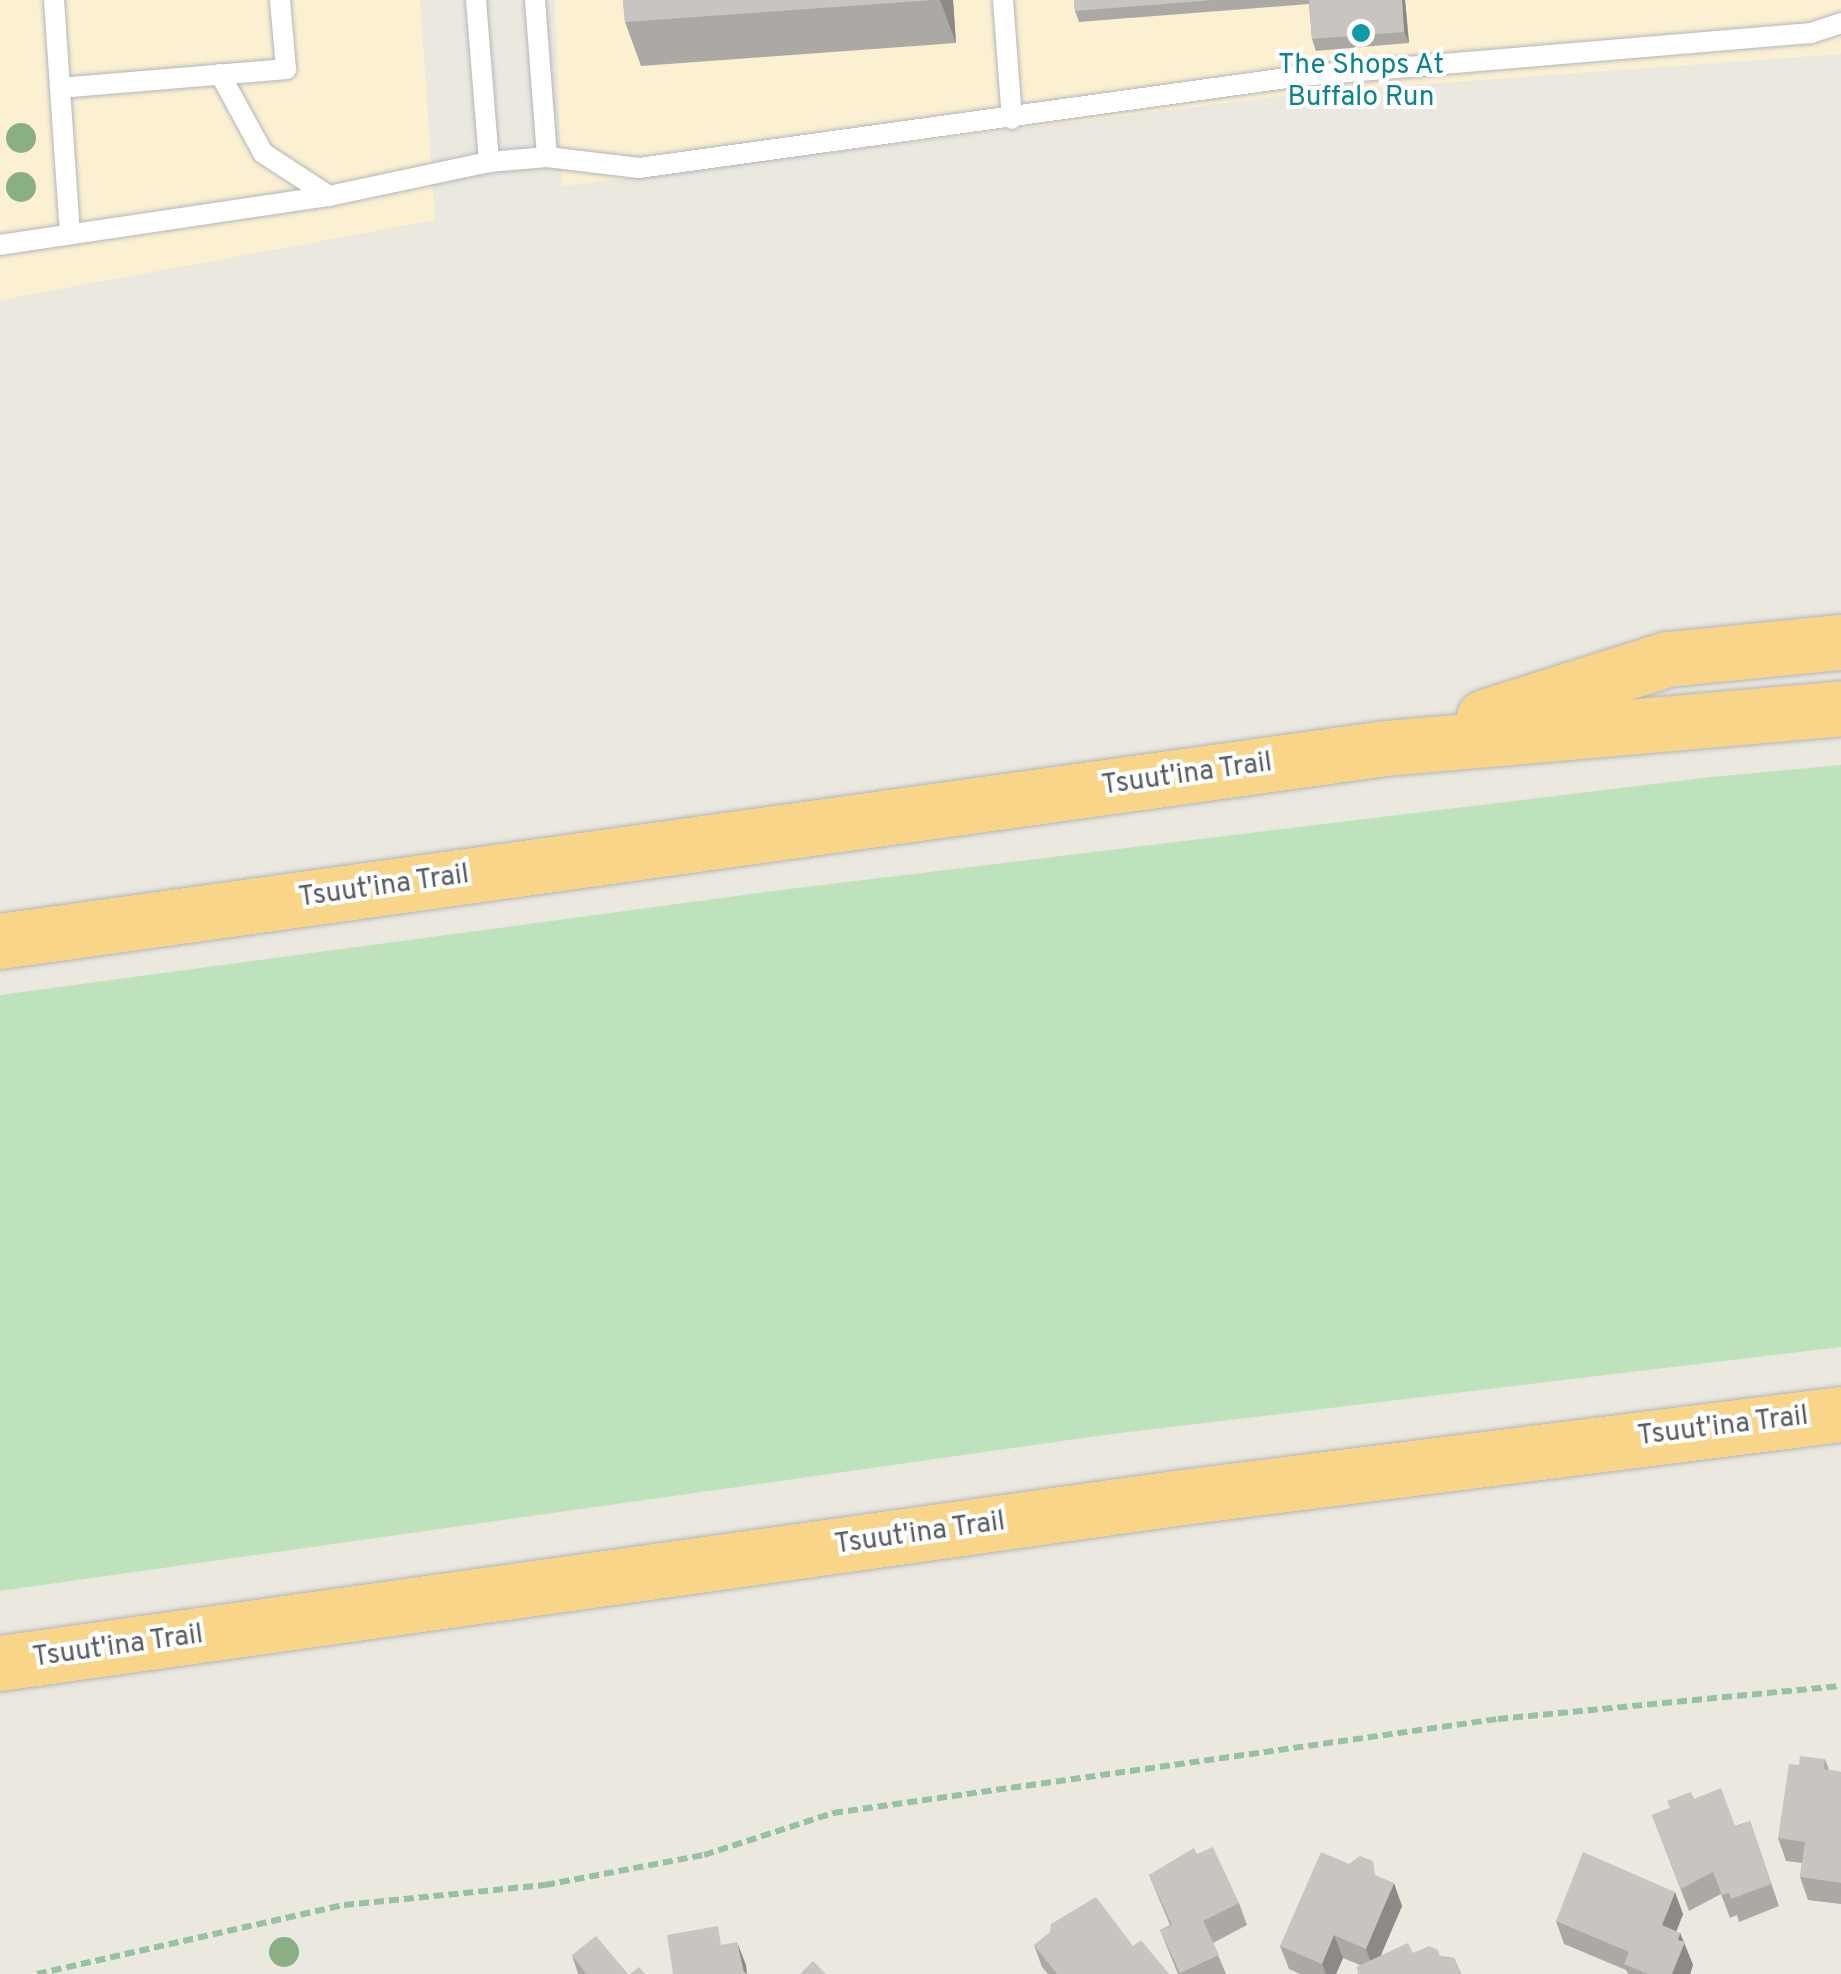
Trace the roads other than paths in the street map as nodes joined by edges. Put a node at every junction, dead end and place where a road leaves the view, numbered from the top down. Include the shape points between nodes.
1 (54, 0) edge
2 (280, 0) edge
3 (476, 0) edge
4 (535, 0) edge
5 (1003, 0) edge
6 (1841, 24) edge
7 (220, 74) junction
8 (60, 88) junction
9 (1012, 120) junction
10 (546, 157) junction
11 (489, 162) junction
12 (328, 196) junction
13 (70, 232) junction
14 (0, 245) edge
15 (1841, 642) edge
16 (1841, 708) edge
17 (1386, 748) junction
18 (0, 941) edge
19 (1841, 1414) edge
20 (0, 1663) edge

1 - 8 lane
2 - 7 lane via 286,69
3 - 11 lane
4 - 10 lane
5 - 9 lane
6 - 9 lane via 1811,33 1301,76
7 - 8 lane
7 - 12 lane via 264,153
8 - 13 lane
9 - 10 lane via 640,168
10 - 11 lane
11 - 12 lane
12 - 13 lane
13 - 14 lane
15 - 17 highway via 1666,659
16 - 17 highway, Tsuut'ina Trail
17 - 18 highway, Tsuut'ina Trail
19 - 20 highway, Tsuut'ina Trail via 1174,1498

